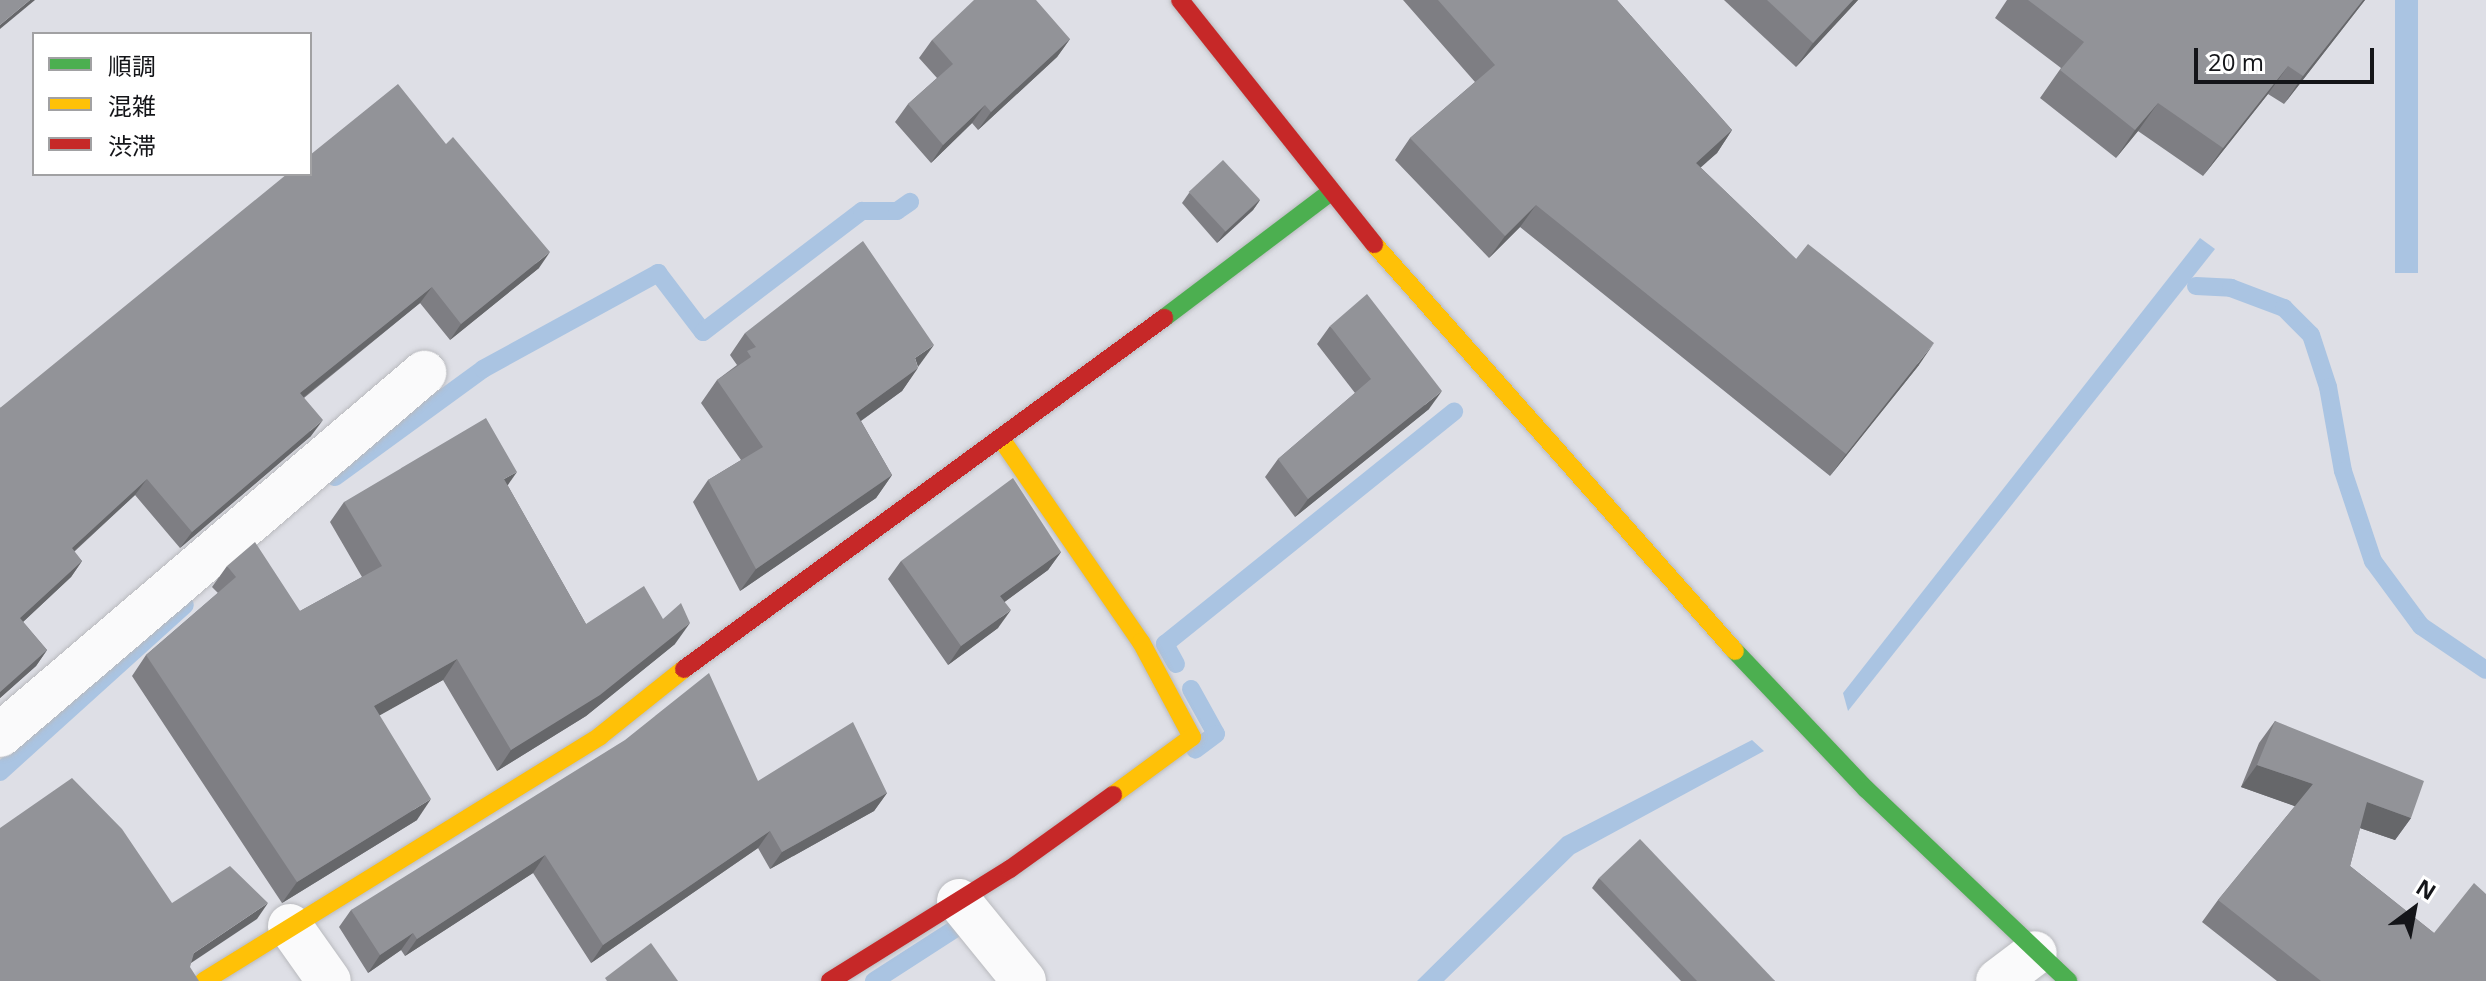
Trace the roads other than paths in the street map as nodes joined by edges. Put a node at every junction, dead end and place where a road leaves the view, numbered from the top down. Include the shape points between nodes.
1 (1180, 0) edge
2 (1329, 193) junction
3 (424, 373) dead end
4 (1002, 440) junction
5 (0, 735) edge
6 (959, 901) junction
7 (290, 926) junction
8 (2035, 953) junction
9 (204, 981) edge
10 (329, 981) edge
11 (830, 981) edge
12 (1024, 981) edge
13 (1998, 981) edge
14 (2068, 981) edge

1 - 2 street
2 - 4 street
2 - 8 street via 1672,584 1866,789
3 - 5 street
4 - 6 street via 1141,642 1192,737
4 - 7 street via 748,618 600,736
6 - 11 street
6 - 12 street
7 - 9 street
7 - 10 street
8 - 13 street
8 - 14 street

